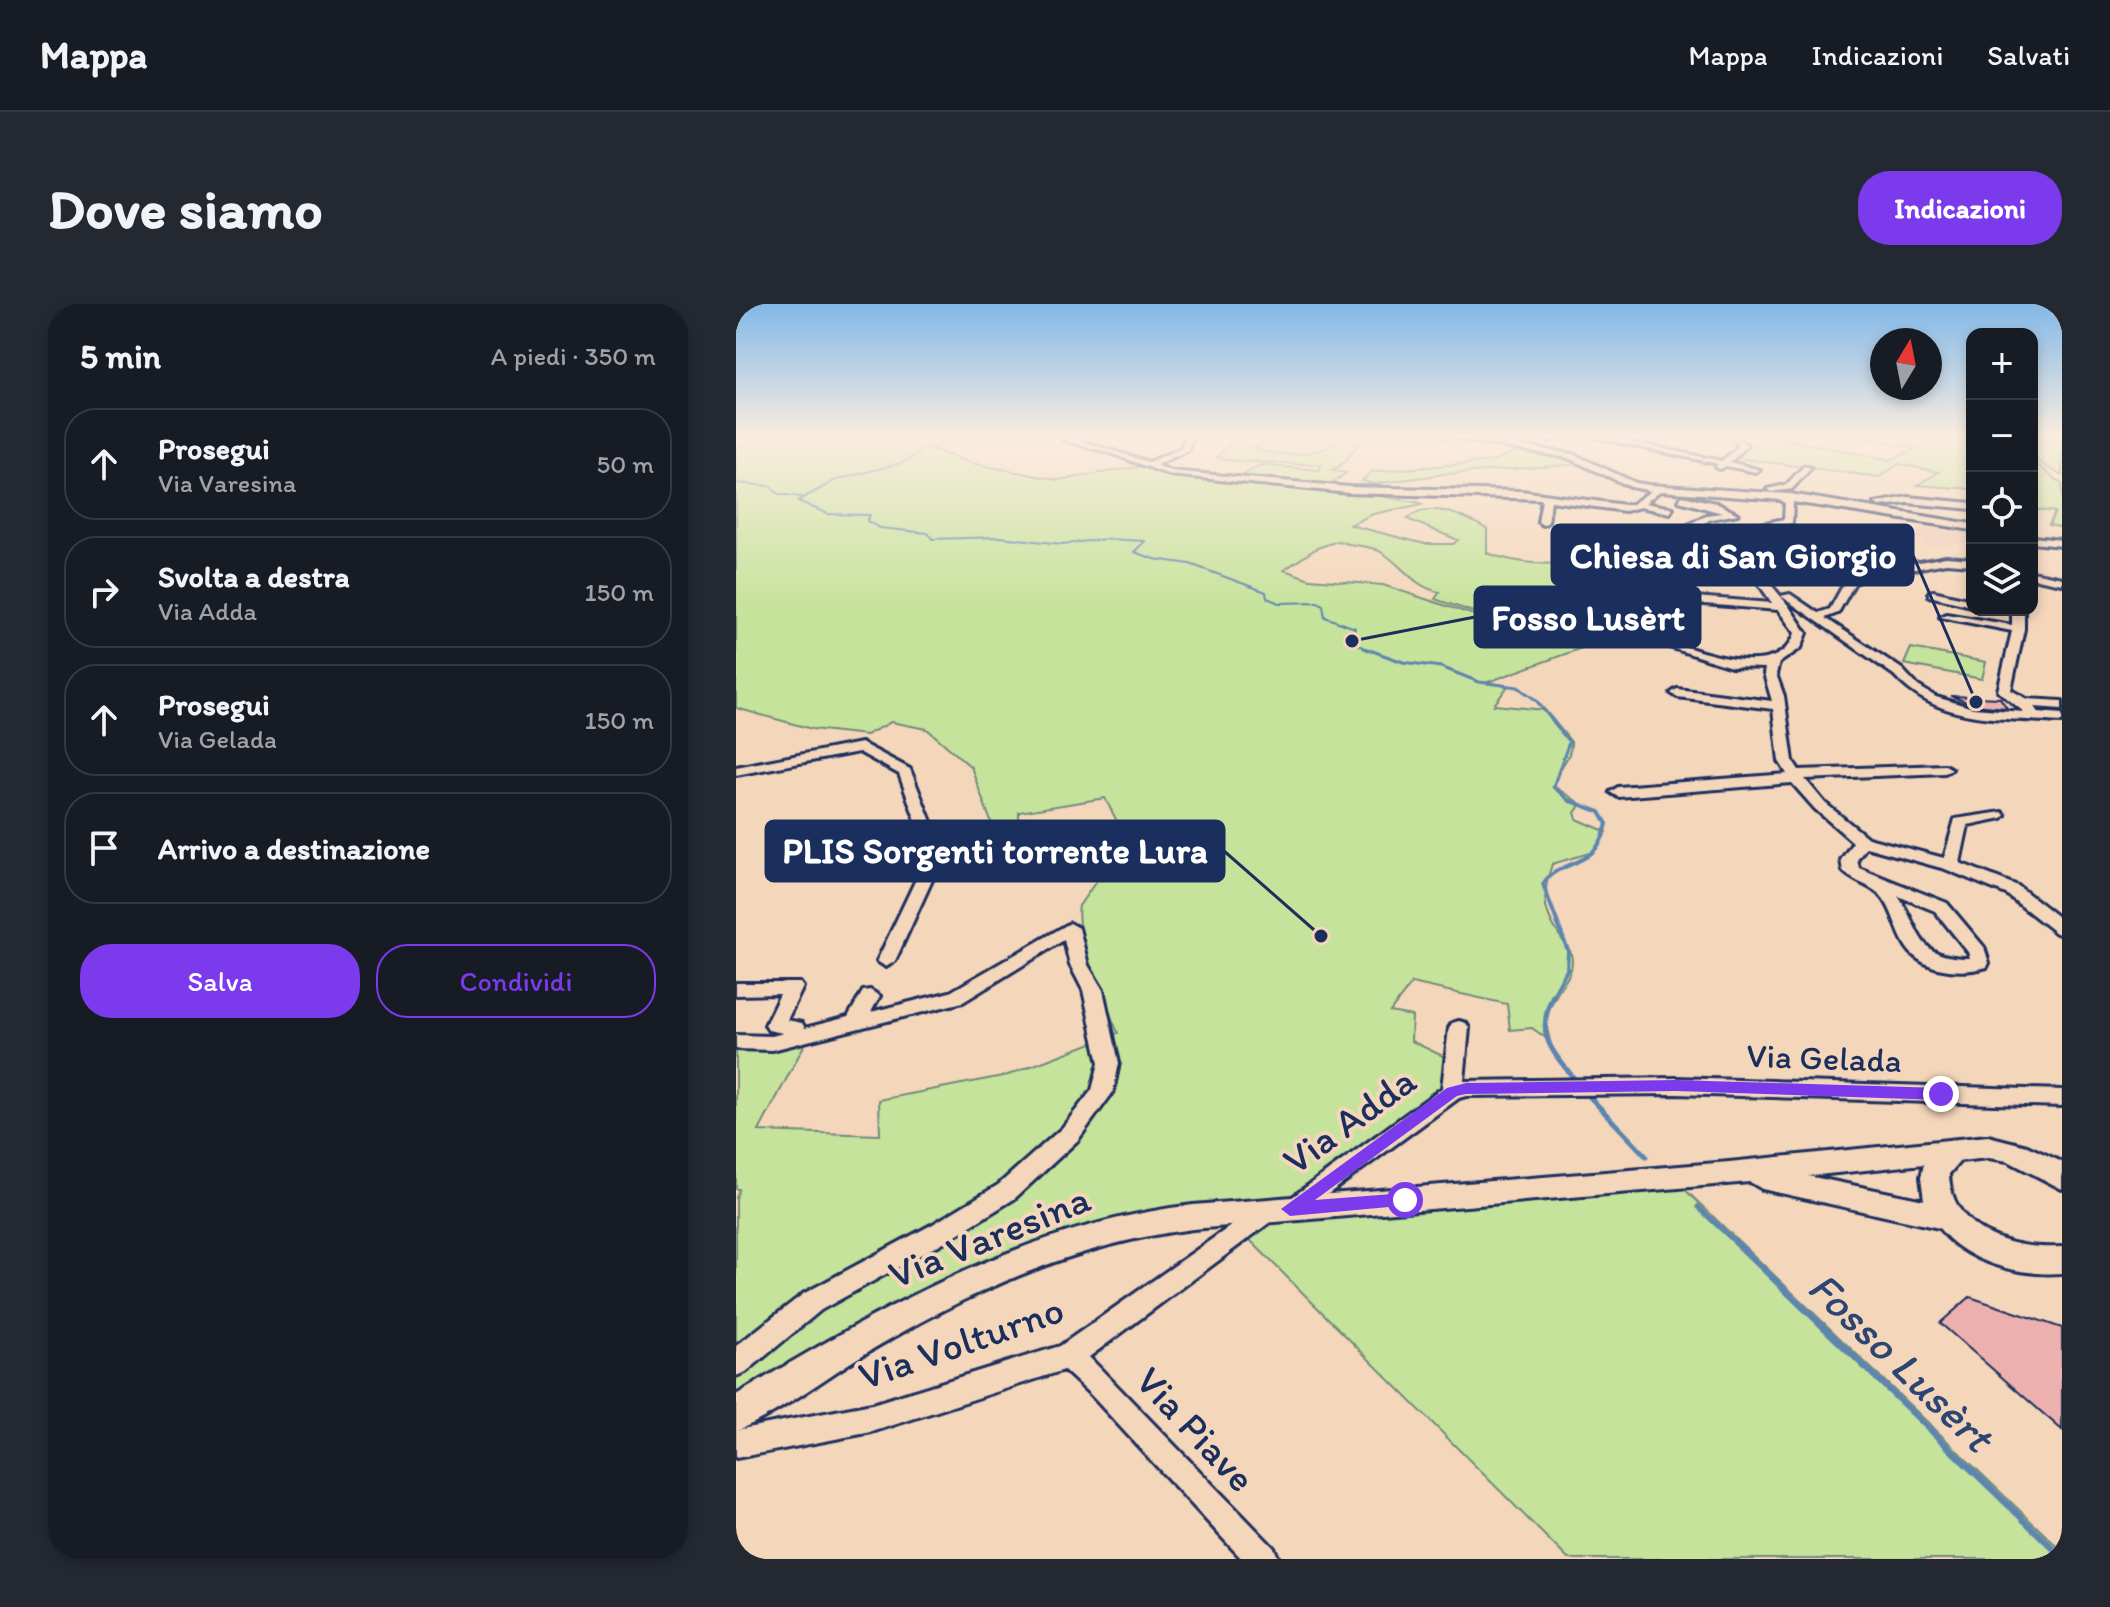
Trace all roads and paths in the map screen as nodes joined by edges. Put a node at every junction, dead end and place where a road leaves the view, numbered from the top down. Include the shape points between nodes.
1 (1465, 495) edge
2 (1646, 495) edge
3 (1671, 495) edge
4 (1768, 495) edge
5 (1552, 498) junction
6 (1784, 498) junction
7 (1966, 505) edge
8 (1632, 506) junction
9 (1670, 510) dead end
10 (1733, 514) junction
11 (1543, 522) dead end
12 (1966, 525) edge
13 (1739, 529) junction
14 (1673, 537) dead end
15 (2038, 539) edge
16 (2062, 542) edge
17 (1966, 562) edge
18 (1751, 567) junction
19 (2038, 576) edge
20 (2062, 581) edge
21 (1933, 594) dead end
22 (1966, 602) edge
23 (1784, 607) junction
24 (2015, 616) edge
25 (1816, 617) junction
26 (1946, 617) dead end
27 (2018, 629) junction
28 (1650, 639) dead end
29 (1770, 665) junction
30 (1677, 693) dead end
31 (2024, 703) junction
32 (2062, 705) edge
33 (1778, 706) junction
34 (2034, 716) junction
35 (2062, 718) edge
36 (1945, 769) dead end
37 (736, 771) edge
38 (1795, 776) junction
39 (1618, 792) dead end
40 (1997, 815) dead end
41 (1862, 841) junction
42 (1951, 865) junction
43 (1875, 882) junction
44 (2062, 929) edge
45 (886, 961) dead end
46 (736, 989) edge
47 (870, 996) dead end
48 (855, 1022) junction
49 (1459, 1028) dead end
50 (794, 1037) junction
51 (736, 1042) edge
52 (1585, 1086) joint
53 (1452, 1092) junction
54 (2062, 1098) edge
55 (1950, 1153) junction
56 (2050, 1157) edge
57 (1729, 1173) junction
58 (2062, 1178) edge
59 (1280, 1210) junction
60 (1950, 1218) junction
61 (2062, 1260) edge
62 (1068, 1356) junction
63 (736, 1363) edge
64 (736, 1414) edge
65 (736, 1444) edge
66 (1263, 1559) edge

1 - 5 street
2 - 8 street
3 - 10 street
4 - 6 street
5 - 8 street
5 - 11 street via 1546,499
6 - 7 street
6 - 12 street
6 - 13 street via 1789,502 1789,521
8 - 9 street
10 - 13 street
10 - 14 street via 1709,517
13 - 18 street via 1746,540 1742,557
15 - 16 street
17 - 25 street via 1946,560 1860,576 1850,582 1834,611
18 - 23 street
18 - 23 street via 1691,570 1673,603
18 - 25 street via 1770,574 1789,601
19 - 20 street
21 - 22 street
23 - 29 street via 1801,633 1797,645
24 - 27 street
25 - 34 street via 1898,672 1910,689 1960,710
26 - 27 street
27 - 31 street via 2004,691
28 - 29 street via 1731,663
29 - 33 street
30 - 33 street
31 - 32 street
31 - 34 street
33 - 38 street via 1781,737
34 - 35 street
36 - 38 street
37 - 45 street via 861,747 905,772 936,854
38 - 39 street
38 - 41 street via 1820,806
40 - 42 street via 1961,822
41 - 42 street
41 - 43 street via 1848,867
42 - 44 street via 2026,898
43 - 43 street via 1889,893 1923,957 1937,964 1980,963 1977,951 1941,907
46 - 50 street via 793,987 775,1025 795,1028
47 - 48 street
48 - 50 street
48 - 63 street via 956,997 1070,928 1079,965 1093,990 1109,1063 1102,1092 1070,1134 1006,1192 812,1302
49 - 53 street, Via Adda
50 - 51 street via 772,1043
52 - 53 street, Via Adda
52 - 54 street, Via Gelada
53 - 59 street, Via Adda
55 - 56 main road, Via Varesina via 1988,1147
55 - 57 main road, Via Varesina
55 - 60 main road via 1935,1171 1937,1197
56 - 58 main road, Via Varesina
57 - 59 main road, Via Varesina
57 - 60 main road, Via Varesina
59 - 62 street, Via Volturno
59 - 64 main road, Via Varesina via 1121,1228 1021,1260 897,1318
60 - 61 main road via 2002,1255 2036,1262
62 - 65 street, Via Volturno via 872,1418
62 - 66 street, Via Piave

